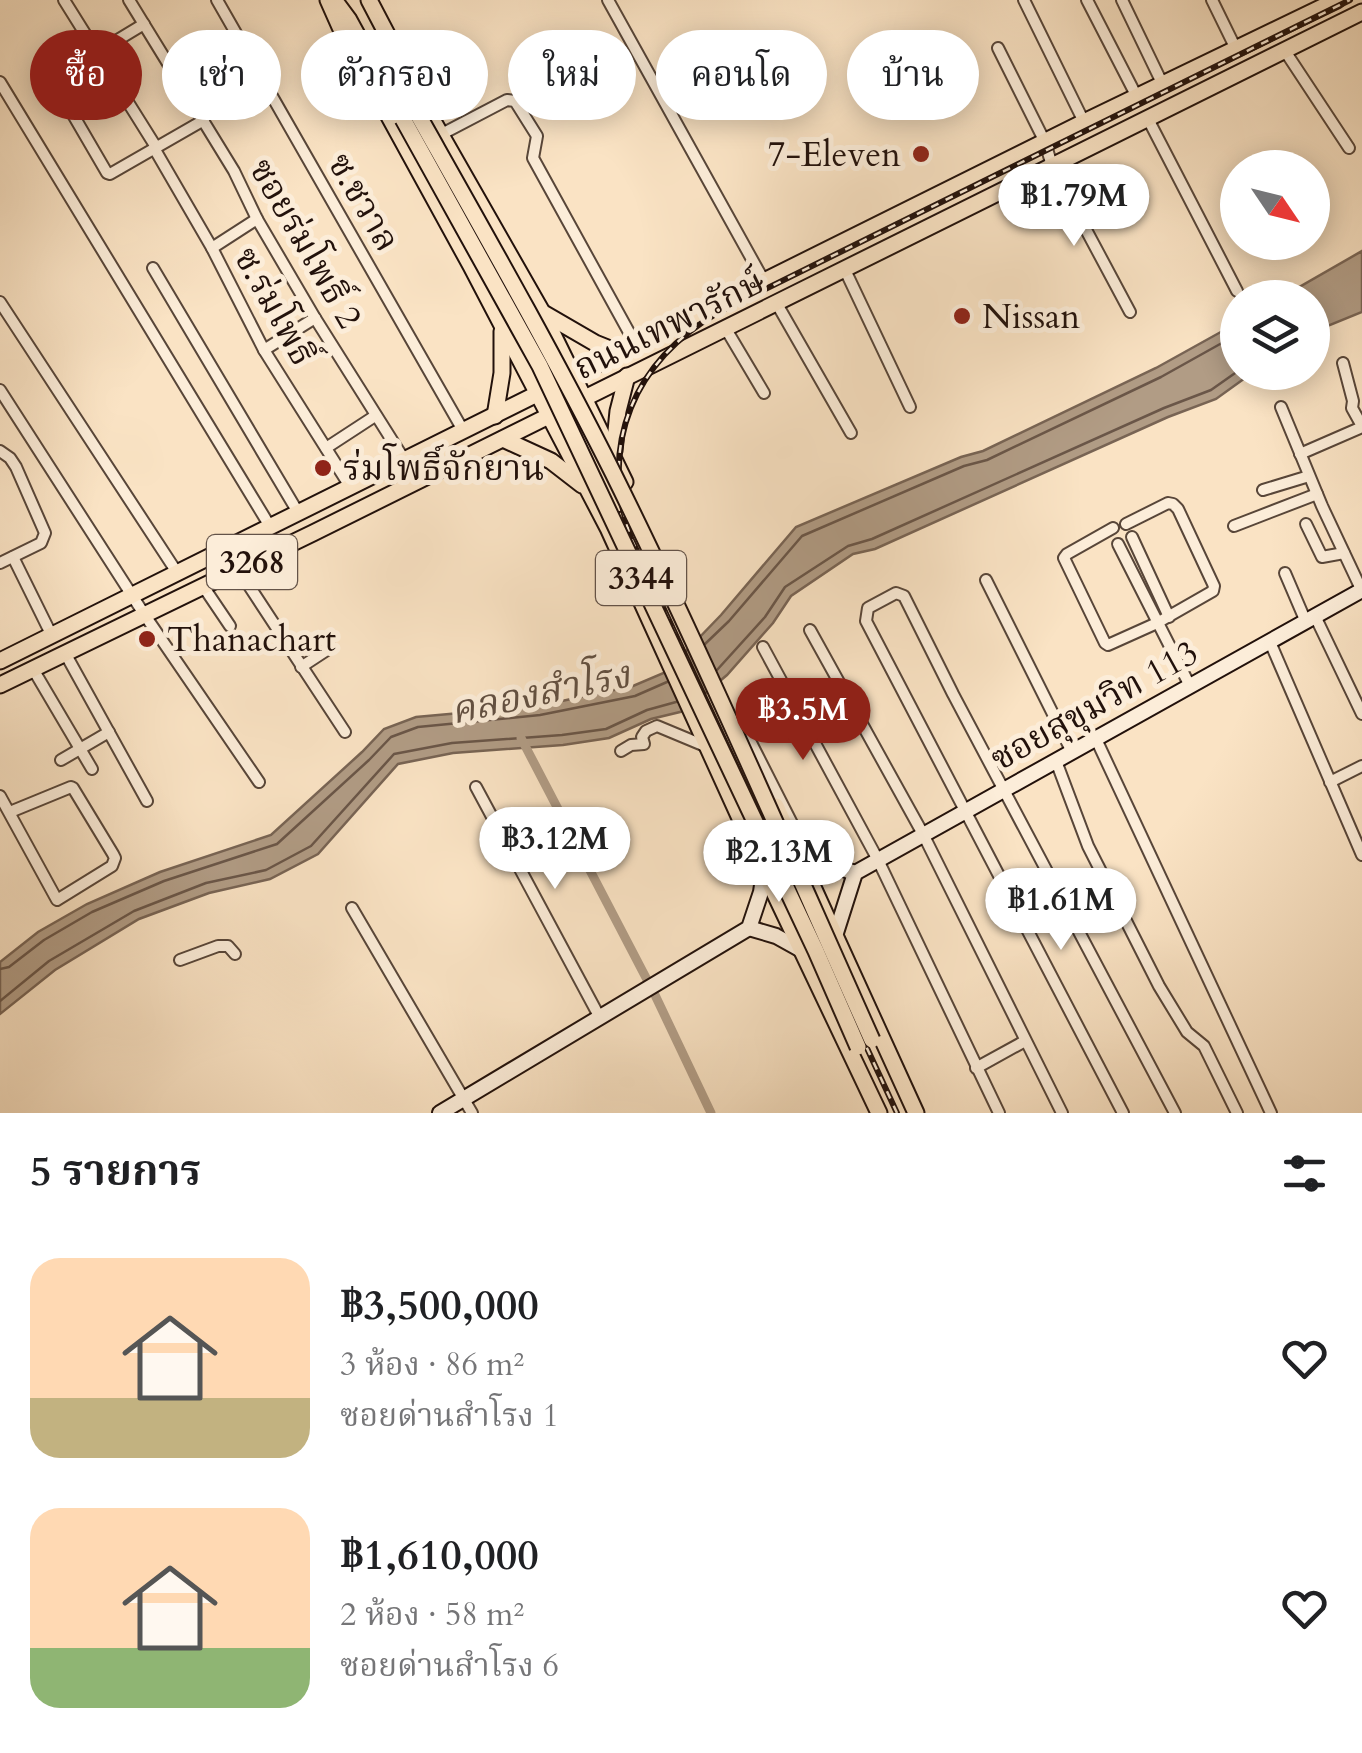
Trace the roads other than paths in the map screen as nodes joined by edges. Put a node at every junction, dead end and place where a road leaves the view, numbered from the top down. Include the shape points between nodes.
1 (64, 0) edge
2 (129, 0) edge
3 (216, 0) edge
4 (332, 0) edge
5 (361, 0) edge
6 (368, 0) edge
7 (608, 0) edge
8 (1024, 0) edge
9 (1087, 0) edge
10 (1122, 0) edge
11 (1212, 0) edge
12 (1338, 0) edge
13 (1311, 6) edge
14 (1362, 12) edge
15 (144, 24) junction
16 (84, 30) edge
17 (134, 30) edge
18 (352, 30) edge
19 (374, 30) edge
20 (998, 48) dead end
21 (1236, 49) junction
22 (1285, 50) junction
23 (162, 53) edge
24 (0, 82) edge
25 (1164, 84) junction
26 (1137, 97) junction
27 (1148, 119) junction
28 (75, 120) edge
29 (138, 120) edge
30 (204, 120) joint
31 (412, 120) edge
32 (1084, 122) junction
33 (440, 135) junction
34 (1046, 142) junction
35 (155, 148) junction
36 (1349, 148) dead end
37 (1052, 166) junction
38 (257, 219) junction
39 (504, 246) junction
40 (212, 248) junction
41 (472, 266) junction
42 (154, 268) dead end
43 (496, 270) junction
44 (845, 270) junction
45 (1231, 280) edge
46 (764, 282) junction
47 (0, 302) edge
48 (777, 304) junction
49 (542, 312) junction
50 (1130, 312) dead end
51 (315, 318) junction
52 (500, 320) junction
53 (726, 328) junction
54 (636, 345) junction
55 (264, 350) junction
56 (620, 353) junction
57 (1342, 363) dead end
58 (574, 376) junction
59 (627, 376) junction
60 (558, 385) junction
61 (0, 390) edge
62 (764, 392) dead end
63 (540, 395) junction
64 (585, 398) junction
65 (569, 406) junction
66 (1281, 407) dead end
67 (910, 408) dead end
68 (375, 416) junction
69 (495, 416) junction
70 (550, 416) junction
71 (1362, 426) edge
72 (464, 432) junction
73 (851, 433) dead end
74 (504, 439) junction
75 (326, 448) junction
76 (0, 450) edge
77 (1300, 454) junction
78 (614, 459) junction
79 (405, 461) junction
80 (1310, 476) junction
81 (351, 488) junction
82 (1264, 490) dead end
83 (589, 491) junction
84 (1317, 494) junction
85 (618, 504) junction
86 (299, 514) junction
87 (640, 514) junction
88 (1126, 524) junction
89 (1306, 524) dead end
90 (1234, 526) dead end
91 (271, 528) junction
92 (608, 528) junction
93 (1113, 528) junction
94 (1132, 538) junction
95 (1118, 544) junction
96 (1344, 553) junction
97 (13, 557) junction
98 (0, 563) edge
99 (238, 568) junction
100 (178, 574) junction
101 (1285, 574) dead end
102 (986, 580) dead end
103 (203, 586) junction
104 (1362, 590) edge
105 (132, 596) junction
106 (144, 614) junction
107 (1169, 617) junction
108 (1311, 619) junction
109 (1157, 623) junction
110 (230, 626) dead end
111 (810, 630) dead end
112 (52, 636) junction
113 (1270, 642) junction
114 (762, 646) dead end
115 (330, 648) dead end
116 (65, 654) junction
117 (0, 661) edge
118 (301, 667) junction
119 (32, 669) junction
120 (0, 685) edge
121 (1190, 686) junction
122 (1362, 714) edge
123 (740, 719) dead end
124 (109, 732) junction
125 (344, 732) dead end
126 (1096, 739) junction
127 (80, 749) junction
128 (621, 751) dead end
129 (1072, 752) junction
130 (61, 760) dead end
131 (1056, 761) junction
132 (1362, 766) edge
133 (92, 769) dead end
134 (259, 782) dead end
135 (1330, 782) junction
136 (476, 787) dead end
137 (1006, 790) junction
138 (0, 796) edge
139 (146, 801) dead end
140 (966, 811) junction
141 (10, 812) junction
142 (1362, 821) edge
143 (1350, 827) junction
144 (923, 834) junction
145 (804, 856) junction
146 (1362, 856) edge
147 (878, 860) junction
148 (855, 873) junction
149 (763, 877) junction
150 (352, 908) dead end
151 (749, 928) junction
152 (835, 936) junction
153 (803, 951) junction
154 (234, 954) dead end
155 (180, 960) dead end
156 (599, 1016) junction
157 (1025, 1041) junction
158 (865, 1044) junction
159 (976, 1068) junction
160 (464, 1098) junction
161 (1170, 1111) edge
162 (440, 1113) edge
163 (472, 1113) edge
164 (879, 1113) edge
165 (888, 1113) edge
166 (913, 1113) edge
167 (999, 1113) edge
168 (1062, 1113) edge
169 (1123, 1113) edge
170 (1237, 1113) edge
171 (1271, 1113) edge

1 - 16 street, ซ.ร่มโพธิ์
2 - 15 street, ซอยร่มโพธิ์ 2
3 - 72 street, ซ.ชวาล
4 - 18 main road, 3344
4 - 41 main road, 3344 via 340,28
5 - 19 main road, 3344
6 - 33 main road, 3344
7 - 46 street
8 - 32 street
9 - 26 street
10 - 25 street
11 - 21 street
12 - 13 main road, ถนนเทพารักษ์ / 3268
13 - 21 main road, ถนนเทพารักษ์ / 3268
14 - 22 main road, ถนนเทพารักษ์ / 3268
15 - 17 street
15 - 23 street, ซอยร่มโพธิ์ 2
20 - 34 street
21 - 25 main road, ถนนเทพารักษ์ / 3268
22 - 27 main road, ถนนเทพารักษ์ / 3268
22 - 36 street
24 - 91 street
25 - 26 main road, ถนนเทพารักษ์ / 3268
26 - 32 main road, ถนนเทพารักษ์ / 3268
27 - 37 main road, ถนนเทพารักษ์ / 3268
27 - 45 street
28 - 35 street via 109,174
29 - 35 street, ซ.ร่มโพธิ์
30 - 35 street
30 - 38 street, ซอยร่มโพธิ์ 2
31 - 158 main road, 3344, bridge via 556,360 614,476 749,765
32 - 34 main road, ถนนเทพารักษ์ / 3268
33 - 39 main road, 3344
33 - 54 street via 507,100 515,102 537,136 533,158
34 - 37 street
34 - 46 main road, ถนนเทพารักษ์ / 3268
35 - 40 street, ซ.ร่มโพธิ์
37 - 44 main road, ถนนเทพารักษ์ / 3268
37 - 50 street
38 - 40 street
38 - 51 street, ซอยร่มโพธิ์ 2
39 - 43 main road
39 - 49 main road, 3344
40 - 55 street, ซ.ร่มโพธิ์
41 - 43 main road
41 - 52 main road, 3344
42 - 86 street
43 - 60 main road
44 - 48 main road, ถนนเทพารักษ์ / 3268
44 - 67 street
46 - 54 main road, ถนนเทพารักษ์ / 3268
47 - 100 street
48 - 53 main road, ถนนเทพารักษ์ / 3268
48 - 73 street
49 - 56 main road
49 - 58 main road, 3344
51 - 55 street
51 - 68 street, ซอยร่มโพธิ์ 2
52 - 63 main road, 3344
52 - 69 main road
53 - 59 main road, ถนนเทพารักษ์ / 3268
53 - 62 street
54 - 56 main road, ถนนเทพารักษ์ / 3268
55 - 75 street, ซ.ร่มโพธิ์
56 - 58 main road, ถนนเทพารักษ์ / 3268
57 - 71 street
58 - 60 main road, ถนนเทพารักษ์ / 3268
58 - 64 main road, 3344
59 - 64 main road, ถนนเทพารักษ์ / 3268
59 - 78 main road
60 - 63 main road, ถนนเทพารักษ์ / 3268
60 - 65 main road
61 - 105 street
63 - 69 main road, ถนนเทพารักษ์ / 3268
63 - 70 main road, 3344
64 - 65 main road, ถนนเทพารักษ์ / 3268
64 - 78 main road, 3344
65 - 70 main road, ถนนเทพารักษ์ / 3268
65 - 85 main road
66 - 77 street
68 - 75 street
68 - 79 street, ซอยร่มโพธิ์ 2
69 - 72 main road, ถนนเทพารักษ์ / 3268
70 - 74 main road, ถนนเทพารักษ์ / 3268
70 - 83 main road, 3344
71 - 77 street
72 - 79 main road, ถนนเทพารักษ์ / 3268
74 - 83 main road via 551,461
74 - 99 main road, ถนนเทพารักษ์ / 3268
75 - 81 street, ซ.ร่มโพธิ์
76 - 97 street via 16,467 46,533 41,543
77 - 80 street
78 - 87 main road, 3344
79 - 81 main road, ถนนเทพารักษ์ / 3268
80 - 82 street
80 - 84 street
81 - 86 main road, ถนนเทพารักษ์ / 3268
83 - 92 main road, 3344
84 - 90 street
84 - 96 street
85 - 87 main road via 628,503
85 - 92 main road via 607,514
86 - 91 main road, ถนนเทพารักษ์ / 3268
87 - 145 main road, 3344, bridge
88 - 93 street
88 - 94 street
88 - 107 street via 1173,504 1214,586
89 - 96 street via 1322,556
91 - 100 main road, ถนนเทพารักษ์ / 3268
92 - 149 main road, 3344
93 - 95 street
93 - 109 street via 1067,554 1066,563 1108,645
94 - 95 street
94 - 107 street
95 - 109 street
96 - 104 street
97 - 98 street
97 - 112 street
99 - 103 main road, ถนนเทพารักษ์ / 3268
99 - 118 street
100 - 105 main road, ถนนเทพารักษ์ / 3268
101 - 108 street
102 - 129 street
103 - 106 main road, ถนนเทพารักษ์ / 3268
103 - 110 street
104 - 108 main road, ซอยสุขุมวิท 113
105 - 106 street
105 - 112 main road, ถนนเทพารักษ์ / 3268
106 - 116 main road, ถนนเทพารักษ์ / 3268
106 - 134 street
107 - 109 street
108 - 113 main road, ซอยสุขุมวิท 113
108 - 122 street
109 - 121 street
111 - 144 street
112 - 117 main road, ถนนเทพารักษ์ / 3268
113 - 121 main road, ซอยสุขุมวิท 113
113 - 135 street
114 - 147 street
115 - 118 street
116 - 119 main road, ถนนเทพารักษ์ / 3268
116 - 124 street
118 - 125 street
119 - 120 main road, ถนนเทพารักษ์ / 3268
119 - 127 street
121 - 126 main road, ซอยสุขุมวิท 113
123 - 145 street
124 - 127 street
124 - 139 street
126 - 129 main road, ซอยสุขุมวิท 113
126 - 171 street
127 - 130 street
127 - 133 street
128 - 149 street via 644,744 646,730 656,726 704,743
129 - 131 main road, ซอยสุขุมวิท 113
131 - 137 main road, ซอยสุขุมวิท 113
131 - 170 street via 1088,846 1158,986 1204,1046
132 - 135 street
135 - 143 street
136 - 156 street
137 - 140 main road, ซอยสุขุมวิท 113
137 - 140 street via 904,596 896,593 868,608 866,620
137 - 161 street
138 - 141 street
140 - 144 main road, ซอยสุขุมวิท 113
140 - 169 street
141 - 141 street via 56,900 114,862 73,788
142 - 143 street
143 - 146 street
144 - 147 main road, ซอยสุขุมวิท 113
144 - 157 street
145 - 148 main road
145 - 152 main road, 3344
147 - 148 main road, ซอยสุขุมวิท 113
147 - 159 street
148 - 152 main road
149 - 151 main road
149 - 153 main road, 3344
150 - 160 street
151 - 153 main road
151 - 156 main road
152 - 166 main road, 3344
153 - 164 main road, 3344
154 - 155 street via 218,946
156 - 160 main road
157 - 159 street
157 - 168 street
158 - 165 main road, 3344
158 - 166 main road, 3344
159 - 167 street
160 - 162 main road
160 - 163 street

